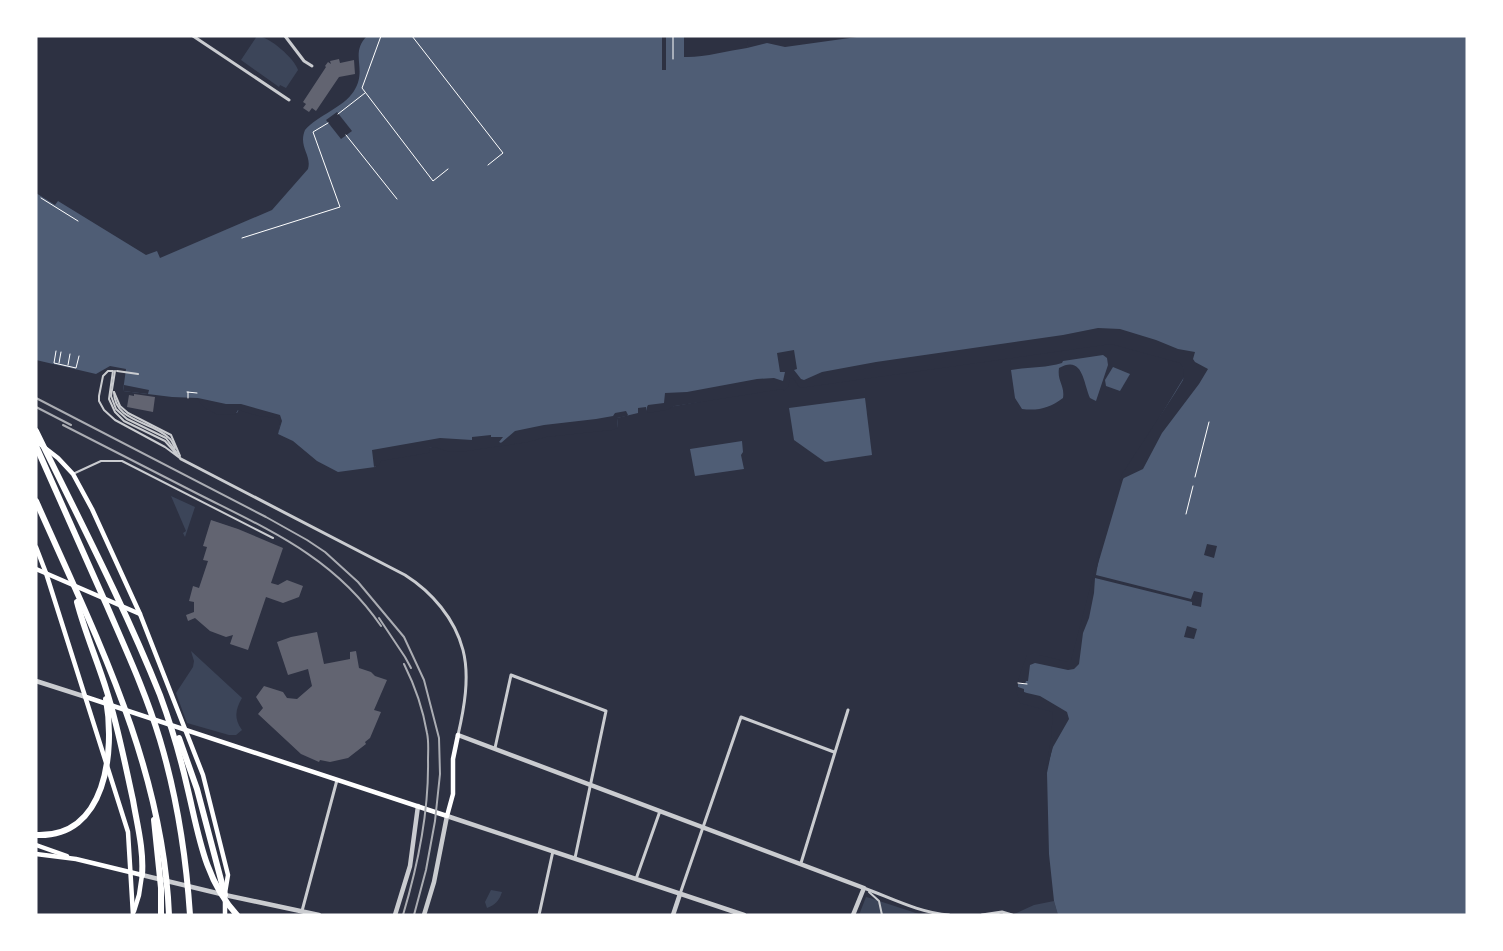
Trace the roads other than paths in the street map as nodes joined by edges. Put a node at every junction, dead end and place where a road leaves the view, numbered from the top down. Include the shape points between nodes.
1 (193, 36) edge
2 (285, 36) edge
3 (312, 66) dead end
4 (289, 100) dead end
5 (115, 371) junction
6 (138, 374) dead end
7 (114, 392) dead end
8 (36, 431) edge
9 (38, 444) edge
10 (181, 459) junction
11 (73, 474) junction
12 (36, 501) edge
13 (273, 538) dead end
14 (36, 547) edge
15 (36, 569) edge
16 (46, 573) junction
17 (71, 579) junction
18 (140, 614) junction
19 (98, 666) junction
20 (36, 681) edge
21 (159, 694) junction
22 (86, 697) junction
23 (848, 710) dead end
24 (186, 730) junction
25 (458, 735) junction
26 (495, 748) junction
27 (834, 752) junction
28 (337, 780) junction
29 (590, 785) junction
30 (151, 791) junction
31 (418, 806) junction
32 (660, 811) junction
33 (447, 816) junction
34 (703, 826) junction
35 (36, 835) edge
36 (36, 845) edge
37 (553, 851) junction
38 (36, 854) edge
39 (574, 858) junction
40 (76, 860) junction
41 (801, 863) junction
42 (131, 872) junction
43 (142, 875) junction
44 (636, 879) junction
45 (864, 888) junction
46 (680, 894) junction
47 (225, 895) junction
48 (302, 911) junction
49 (235, 913) edge
50 (1011, 914) edge
51 (133, 915) edge
52 (161, 915) edge
53 (169, 915) edge
54 (190, 915) edge
55 (224, 915) edge
56 (319, 915) edge
57 (395, 915) edge
58 (424, 915) edge
59 (539, 915) edge
60 (673, 915) edge
61 (744, 915) edge
62 (853, 915) edge
63 (882, 915) edge
64 (949, 915) edge
65 (982, 915) edge

1 - 4 street
2 - 3 street via 304,61
5 - 6 lane
5 - 10 lane via 109,399 115,412 124,421 164,441
5 - 10 lane via 104,374 99,392 100,406 107,414 165,446
7 - 10 lane via 120,410 168,436
8 - 21 highway via 118,599
9 - 11 main road
9 - 54 highway via 154,720 181,827
10 - 25 street via 405,576 432,596 451,622 463,650 466,688
11 - 13 lane via 101,460 122,461
11 - 18 main road
12 - 17 highway
14 - 16 main road
15 - 16 main road
16 - 18 main road
16 - 22 main road
17 - 19 highway
17 - 30 highway via 124,704
18 - 24 main road
19 - 35 highway via 105,696 108,748 96,801 74,826 60,832
19 - 43 highway via 122,750 140,837
20 - 22 street
21 - 47 highway via 191,770
21 - 49 highway via 177,746 209,872
22 - 24 main road
22 - 42 main road via 128,832
23 - 27 street
24 - 28 main road
24 - 47 main road via 214,814 228,875
25 - 26 street
25 - 33 main road via 453,764 453,794
26 - 29 street
26 - 29 street via 511,675 606,710
27 - 34 street via 741,717
27 - 41 street
28 - 31 main road
28 - 48 street
29 - 32 street
29 - 39 street
30 - 52 highway
30 - 53 highway via 164,857
31 - 33 main road
31 - 57 street via 410,866
32 - 34 street
32 - 44 street
33 - 37 street
33 - 58 street
34 - 41 street
34 - 46 street
36 - 40 main road
37 - 39 street
37 - 59 street
38 - 40 main road
39 - 44 street
40 - 42 main road
41 - 45 street
42 - 43 main road
42 - 51 main road
43 - 47 street
43 - 51 main road
44 - 46 street
45 - 62 street
45 - 63 lane via 879,901
45 - 64 street via 914,907
46 - 60 street
46 - 61 street
47 - 48 street
47 - 55 main road
48 - 56 street
50 - 65 street

